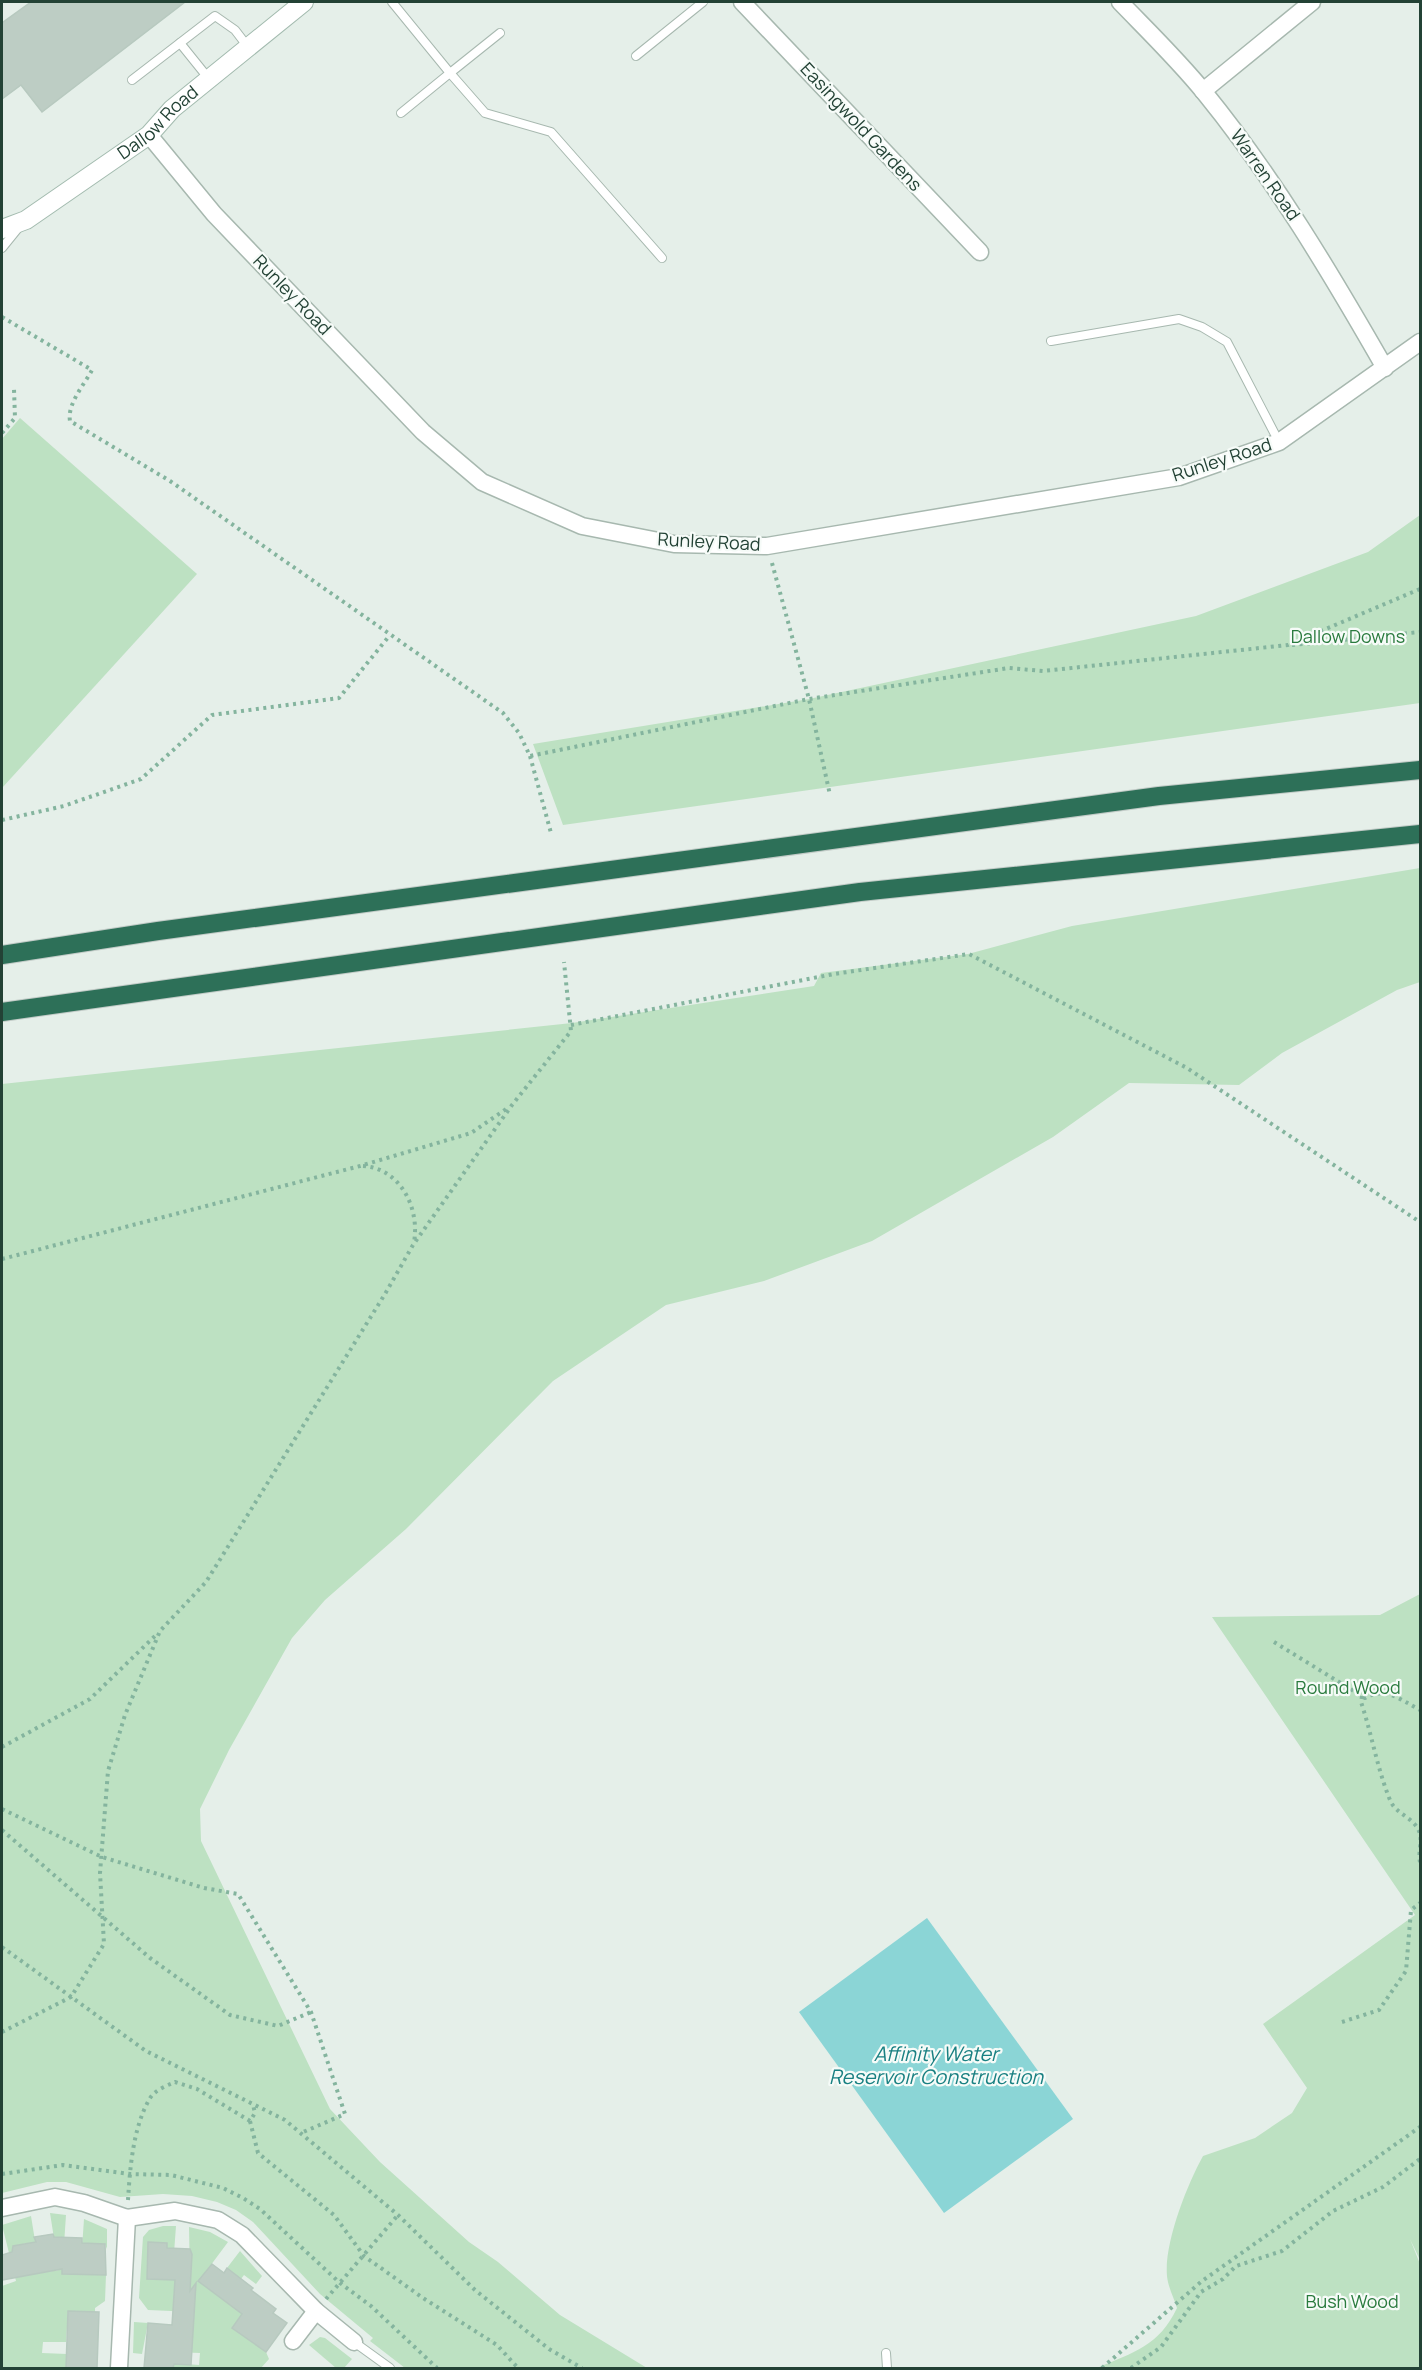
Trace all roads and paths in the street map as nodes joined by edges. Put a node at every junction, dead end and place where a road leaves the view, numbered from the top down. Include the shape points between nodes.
1 (304, 2) edge
2 (392, 2) edge
3 (703, 2) edge
4 (742, 2) edge
5 (1120, 2) edge
6 (1312, 2) edge
7 (500, 33) dead end
8 (180, 43) junction
9 (248, 47) junction
10 (636, 56) dead end
11 (450, 73) junction
12 (209, 79) junction
13 (132, 80) dead end
14 (1203, 91) junction
15 (401, 113) dead end
16 (148, 135) junction
17 (26, 220) junction
18 (2, 229) edge
19 (2, 248) edge
20 (980, 252) dead end
21 (662, 258) dead end
22 (2, 317) edge
23 (1051, 341) dead end
24 (1420, 342) edge
25 (1385, 368) junction
26 (14, 389) dead end
27 (2, 433) edge
28 (1279, 442) junction
29 (767, 546) junction
30 (1420, 589) edge
31 (1420, 632) edge
32 (390, 635) junction
33 (1288, 645) junction
34 (809, 699) junction
35 (530, 756) junction
36 (1420, 770) edge
37 (830, 795) dead end
38 (2, 820) edge
39 (551, 832) dead end
40 (1420, 834) edge
41 (2, 955) edge
42 (564, 962) dead end
43 (2, 1012) edge
44 (571, 1025) junction
45 (512, 1105) junction
46 (360, 1166) junction
47 (1420, 1222) edge
48 (413, 1245) junction
49 (2, 1259) edge
50 (160, 1631) junction
51 (1274, 1642) dead end
52 (1362, 1696) junction
53 (1420, 1710) edge
54 (2, 1747) edge
55 (2, 1809) edge
56 (2, 1830) edge
57 (102, 1857) junction
58 (1420, 1862) edge
59 (1420, 1903) edge
60 (103, 1918) junction
61 (2, 1947) edge
62 (71, 1998) junction
63 (311, 2012) junction
64 (1342, 2022) dead end
65 (2, 2032) edge
66 (253, 2104) junction
67 (250, 2121) junction
68 (1420, 2127) edge
69 (301, 2133) junction
70 (1420, 2159) edge
71 (130, 2174) dead end
72 (2, 2208) edge
73 (398, 2216) junction
74 (127, 2218) junction
75 (364, 2256) junction
76 (340, 2283) dead end
77 (316, 2311) junction
78 (293, 2341) dead end
79 (354, 2342) joint
80 (886, 2353) dead end
81 (119, 2368) edge
82 (390, 2368) edge
83 (518, 2368) edge
84 (582, 2368) edge
85 (887, 2368) edge
86 (1102, 2368) edge
87 (1131, 2368) edge

1 - 9 street, Dallow Road
2 - 11 lane
3 - 10 lane
4 - 20 street, Easingwold Gardens
5 - 14 street, Warren Road
6 - 14 street
7 - 11 lane
8 - 9 lane via 215,16 235,30
8 - 12 lane
8 - 13 lane
9 - 12 street, Dallow Road
11 - 15 lane
11 - 21 lane via 485,112 551,132
12 - 16 street, Dallow Road
14 - 25 street, Warren Road via 1322,257
16 - 17 street, Dallow Road
16 - 29 street, Runley Road via 214,214 406,415 482,482 582,526 674,544
17 - 18 street, Dallow Road
17 - 19 lane
22 - 32 path via 92,370 73,404 70,421 170,481
23 - 28 lane via 1179,319 1202,327 1227,342
24 - 25 street, Runley Road
25 - 28 street, Runley Road
26 - 27 path via 15,418
28 - 29 street, Runley Road via 1179,477
29 - 34 path
30 - 33 path
31 - 33 path
32 - 35 path via 503,713
32 - 38 path via 339,698 212,715 141,779 64,806
33 - 34 path via 1043,671 1009,668
34 - 35 path
34 - 37 path
35 - 39 path
36 - 41 highway via 1159,796
40 - 43 highway via 860,892
42 - 44 path
44 - 45 path via 571,1031
44 - 47 path via 834,974 969,954 1187,1068
45 - 46 path via 471,1133
45 - 48 path
46 - 48 path via 386,1173 403,1187 415,1222
46 - 49 path
48 - 50 path via 206,1581
50 - 54 path via 90,1699
50 - 57 path via 124,1715 108,1771
51 - 52 path
52 - 53 path via 1383,1692
52 - 58 path via 1377,1751 1378,1770 1390,1801 1420,1834
55 - 57 path
56 - 60 path
57 - 60 path
57 - 63 path via 204,1888 238,1894
59 - 64 path via 1412,1910 1406,1971 1379,2010
60 - 62 path via 104,1944
60 - 63 path via 150,1958 230,2015 278,2026
61 - 62 path
62 - 65 path
62 - 66 path via 146,2050
63 - 69 path via 345,2114
66 - 67 path via 255,2113
66 - 69 path
67 - 71 path via 197,2090 175,2082 168,2085 149,2098
67 - 75 path via 258,2153 334,2216
68 - 86 path via 1202,2281
69 - 73 path
70 - 87 path via 1383,2187 1333,2211 1282,2251 1236,2266 1201,2292 1161,2347
72 - 74 street via 55,2197
73 - 75 path
73 - 84 path via 475,2290 549,2349
74 - 77 street via 175,2211 218,2220 247,2240
74 - 81 street
75 - 76 path
75 - 83 path via 497,2345
77 - 78 street
77 - 79 street
79 - 82 lane
80 - 85 lane

